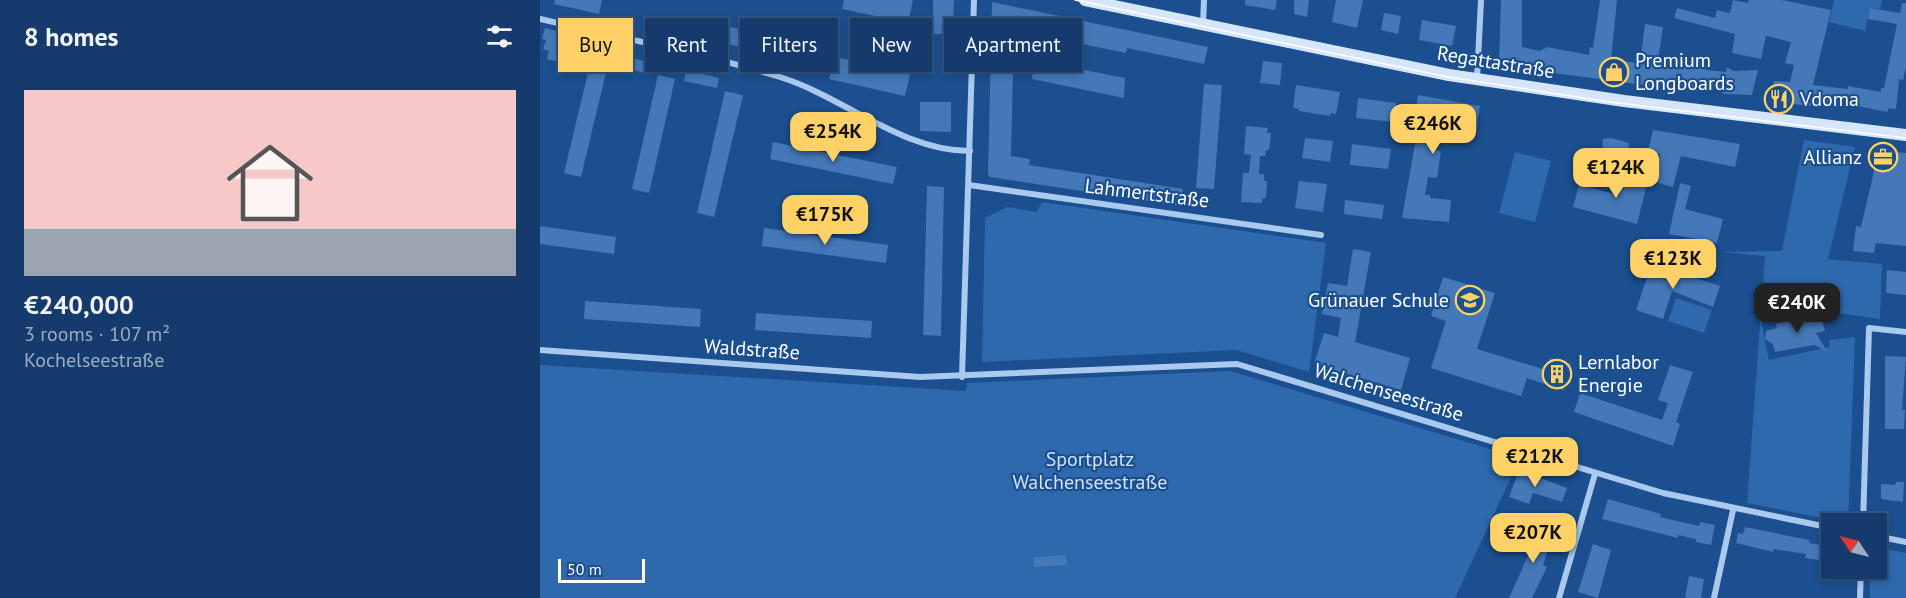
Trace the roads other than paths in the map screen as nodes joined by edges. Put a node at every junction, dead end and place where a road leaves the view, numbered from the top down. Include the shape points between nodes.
1 (974, 0) edge
2 (1085, 0) edge
3 (1204, 0) edge
4 (1480, 0) edge
5 (540, 19) edge
6 (1203, 25) junction
7 (1477, 79) junction
8 (1906, 134) edge
9 (970, 151) junction
10 (969, 185) junction
11 (1321, 235) dead end
12 (1906, 332) edge
13 (540, 350) edge
14 (962, 377) junction
15 (1595, 474) junction
16 (1732, 510) junction
17 (1863, 513) edge
18 (1821, 526) edge
19 (1887, 538) edge
20 (1906, 542) edge
21 (1861, 579) edge
22 (1559, 598) edge
23 (1714, 598) edge
24 (1860, 598) edge

1 - 9 street
2 - 6 main road, Regattastraße
3 - 6 street
4 - 7 street
5 - 9 street via 782,78 922,143
6 - 7 main road, Regattastraße
7 - 8 main road, Regattastraße via 1624,101
9 - 10 street
10 - 11 street, Lahmertstraße
10 - 14 street
12 - 17 street via 1869,328
13 - 14 street, Waldstraße
14 - 15 street, Walchenseestraße via 1237,364
15 - 16 street, Walchenseestraße
15 - 22 street
16 - 18 street, Walchenseestraße
16 - 23 street
19 - 20 street
21 - 24 street

